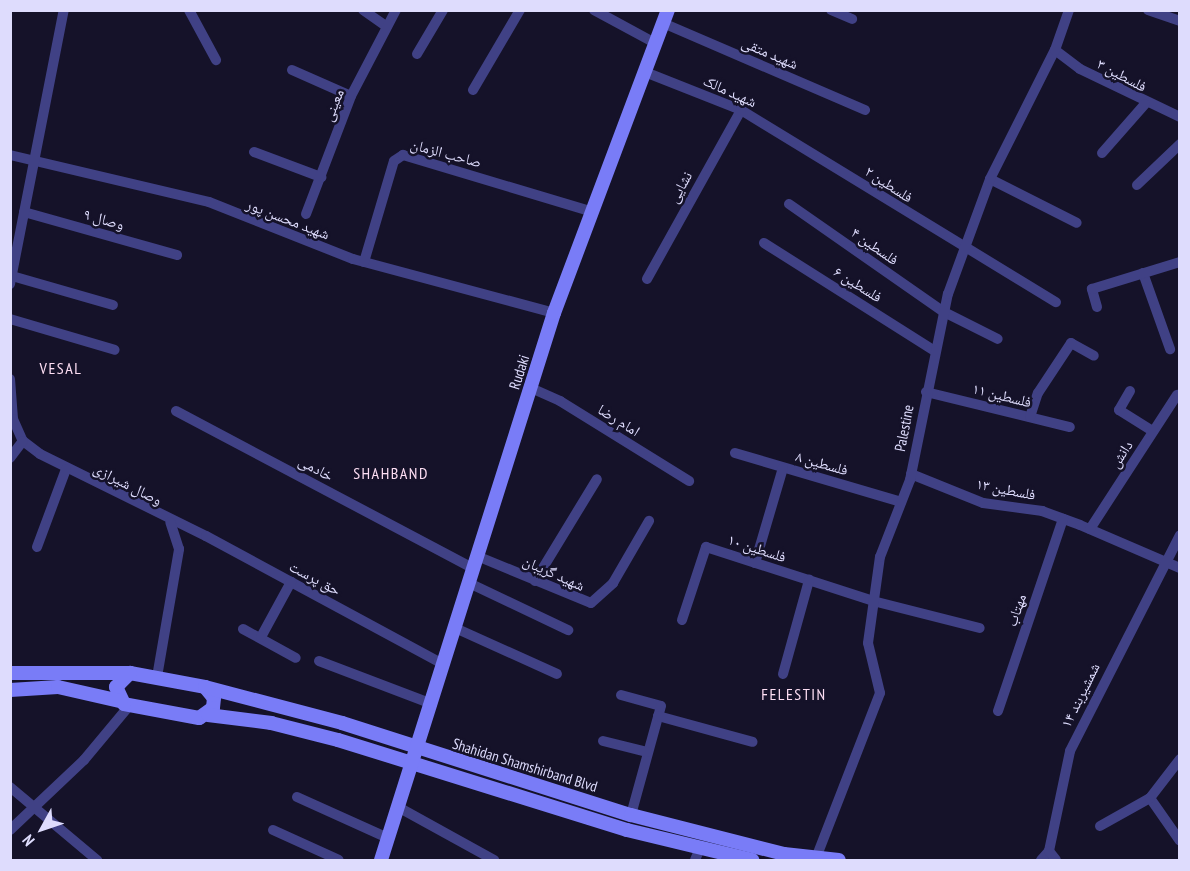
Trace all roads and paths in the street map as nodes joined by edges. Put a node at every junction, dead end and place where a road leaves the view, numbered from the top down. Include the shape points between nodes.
1 (64, 10) edge
2 (189, 10) edge
3 (363, 10) edge
4 (396, 10) edge
5 (443, 10) edge
6 (520, 10) edge
7 (594, 10) edge
8 (831, 10) edge
9 (1069, 10) edge
10 (1148, 10) edge
11 (665, 17) edge
12 (852, 19) dead end
13 (1179, 21) edge
14 (387, 27) junction
15 (655, 43) junction
16 (1055, 50) junction
17 (417, 54) dead end
18 (216, 60) dead end
19 (292, 70) dead end
20 (645, 72) junction
21 (473, 90) dead end
22 (351, 96) junction
23 (1145, 104) junction
24 (741, 110) junction
25 (865, 110) dead end
26 (1179, 117) edge
27 (800, 144) joint
28 (1179, 144) edge
29 (254, 152) dead end
30 (1102, 153) dead end
31 (10, 155) edge
32 (34, 160) junction
33 (321, 177) junction
34 (990, 178) junction
35 (1137, 185) dead end
36 (789, 204) dead end
37 (24, 212) junction
38 (593, 212) junction
39 (306, 214) dead end
40 (1077, 224) dead end
41 (764, 243) dead end
42 (962, 249) junction
43 (177, 255) dead end
44 (364, 262) junction
45 (1179, 262) edge
46 (1143, 273) junction
47 (646, 279) dead end
48 (11, 280) edge
49 (1056, 302) dead end
50 (113, 305) dead end
51 (1097, 307) dead end
52 (944, 312) junction
53 (554, 313) junction
54 (10, 319) edge
55 (998, 339) dead end
56 (1170, 349) dead end
57 (115, 350) dead end
58 (936, 351) junction
59 (1094, 356) dead end
60 (10, 379) edge
61 (531, 388) junction
62 (1130, 391) dead end
63 (926, 392) junction
64 (1177, 395) dead end
65 (12, 407) edge
66 (176, 411) dead end
67 (1030, 417) junction
68 (1070, 427) dead end
69 (1153, 431) junction
70 (23, 441) junction
71 (735, 453) dead end
72 (10, 458) edge
73 (783, 468) junction
74 (66, 469) junction
75 (911, 474) junction
76 (597, 479) dead end
77 (689, 481) dead end
78 (901, 502) junction
79 (1063, 519) junction
80 (649, 521) dead end
81 (170, 522) junction
82 (1090, 529) junction
83 (1179, 535) edge
84 (37, 547) dead end
85 (1163, 561) junction
86 (475, 562) junction
87 (755, 563) junction
88 (1179, 568) edge
89 (809, 580) junction
90 (535, 581) junction
91 (291, 582) junction
92 (469, 583) junction
93 (873, 601) junction
94 (682, 620) dead end
95 (453, 627) junction
96 (980, 628) dead end
97 (243, 629) dead end
98 (567, 630) dead end
99 (261, 638) junction
100 (296, 658) dead end
101 (319, 661) dead end
102 (443, 664) junction
103 (10, 673) edge
104 (130, 673) junction
105 (557, 674) dead end
106 (783, 674) dead end
107 (157, 677) junction
108 (205, 687) junction
109 (10, 690) edge
110 (621, 695) dead end
111 (125, 704) junction
112 (432, 704) junction
113 (659, 711) junction
114 (998, 711) dead end
115 (208, 715) junction
116 (603, 741) dead end
117 (753, 742) dead end
118 (420, 749) junction
119 (647, 752) junction
120 (1179, 759) edge
121 (415, 768) junction
122 (10, 787) edge
123 (297, 797) dead end
124 (1150, 798) junction
125 (398, 807) junction
126 (35, 808) junction
127 (631, 815) junction
128 (1100, 826) dead end
129 (10, 830) edge
130 (273, 830) dead end
131 (627, 830) junction
132 (388, 838) junction
133 (1179, 841) edge
134 (698, 854) edge
135 (1052, 856) edge
136 (816, 858) junction
137 (96, 861) edge
138 (339, 861) edge
139 (381, 861) edge
140 (494, 861) edge
141 (752, 861) edge
142 (839, 861) edge
143 (1041, 861) edge

1 - 32 street
2 - 18 street
3 - 14 street
4 - 14 street, معینی
5 - 17 street
6 - 21 street
7 - 15 street
8 - 12 street
9 - 16 street, Palestine
10 - 13 street
11 - 15 main road, Rudaki
11 - 25 street, شهید متقی
14 - 22 street, معینی
15 - 20 main road, Rudaki
16 - 23 street, فلسطین ۳
16 - 34 street, Palestine
19 - 22 street
20 - 24 street, شهید مالک
20 - 38 main road, Rudaki
22 - 33 street, معینی
23 - 26 street, فلسطین ۳
23 - 30 street
24 - 27 street, شهید مالک
24 - 47 street, نشایی
27 - 42 street, فلسطین ۲
28 - 35 street
29 - 33 street
31 - 32 street, شهید محسن پور
32 - 37 street
32 - 44 street, شهید محسن پور via 209,202
33 - 39 street, معینی
34 - 40 street
34 - 42 street, Palestine
36 - 52 street, فلسطین ۴
37 - 43 street, وصال ۹
37 - 48 street
38 - 44 street, صاحب الزمان via 403,155 394,161
38 - 53 main road, Rudaki
41 - 58 street, فلسطین ۶
42 - 49 street, فلسطین ۲ via 1028,280
42 - 52 street, Palestine
44 - 53 street, شهید محسن پور
45 - 46 street
46 - 51 street via 1092,290
46 - 56 street
48 - 50 street
52 - 55 street, فلسطین ۴
52 - 58 street, Palestine
53 - 61 main road, Rudaki
54 - 57 street
58 - 63 street, Palestine
59 - 67 street via 1071,343 1038,393
60 - 65 street
61 - 77 street, امام رضا via 560,401
61 - 86 main road, Rudaki
62 - 69 street via 1119,410
63 - 67 street, فلسطین ۱۱
63 - 75 street, Palestine
64 - 69 street, دانش
65 - 70 street
66 - 86 street, خادمی
67 - 68 street, فلسطین ۱۱
69 - 82 street, دانش
70 - 72 street
70 - 74 street, وصال شیرازی
71 - 73 street, فلسطین ۸
73 - 78 street, فلسطین ۸
73 - 87 street
74 - 81 street, وصال شیرازی
74 - 84 street
75 - 78 street, Palestine
75 - 79 street, فلسطین ۱۳ via 983,503
76 - 90 street
78 - 93 street, Palestine via 880,556
79 - 82 street, فلسطین ۱۳
79 - 114 street, مهتاب
80 - 90 street, شهید گریبان via 598,600 585,604
81 - 91 street, حق پرست
81 - 107 street, وصال شیرازی via 179,549
82 - 85 street, فلسطین ۱۳
83 - 85 street, شمشیربند ۱۴
85 - 88 street, فلسطین ۱۳
85 - 135 street, شمشیربند ۱۴ via 1070,751
86 - 90 street, شهید گریبان
86 - 92 main road, Rudaki
87 - 89 street, فلسطین ۱۰
87 - 94 street, فلسطین ۱۰ via 706,547
89 - 93 street, فلسطین ۱۰
89 - 106 street
91 - 99 street
91 - 102 street, حق پرست
92 - 95 main road, Rudaki
92 - 98 street
93 - 96 street, فلسطین ۱۰
93 - 136 street, Palestine via 868,643 880,693
95 - 102 main road, Rudaki
95 - 105 street
97 - 99 street
99 - 100 street
101 - 112 street
102 - 112 main road, Rudaki
103 - 104 main road
104 - 107 main road, Shahidan Shamshirband Blvd
104 - 111 main road via 116,687
107 - 108 main road, Shahidan Shamshirband Blvd
108 - 115 main road via 214,698
108 - 118 main road, Shahidan Shamshirband Blvd
109 - 111 main road via 58,687
110 - 113 street
111 - 115 main road via 195,718
111 - 126 street
112 - 118 main road, Rudaki
113 - 117 street
113 - 119 street
115 - 121 main road via 271,723
116 - 119 street
118 - 121 main road, Rudaki
118 - 127 main road, Shahidan Shamshirband Blvd
119 - 127 street
120 - 124 street
121 - 125 main road
121 - 131 main road
122 - 126 street
123 - 132 street
124 - 128 street
124 - 133 street
125 - 132 main road
125 - 140 street
126 - 129 street
126 - 137 street
127 - 131 main road
127 - 136 main road, Shahidan Shamshirband Blvd
130 - 138 street
131 - 134 main road
132 - 139 main road
134 - 141 main road
135 - 143 street
136 - 142 main road, Shahidan Shamshirband Blvd

